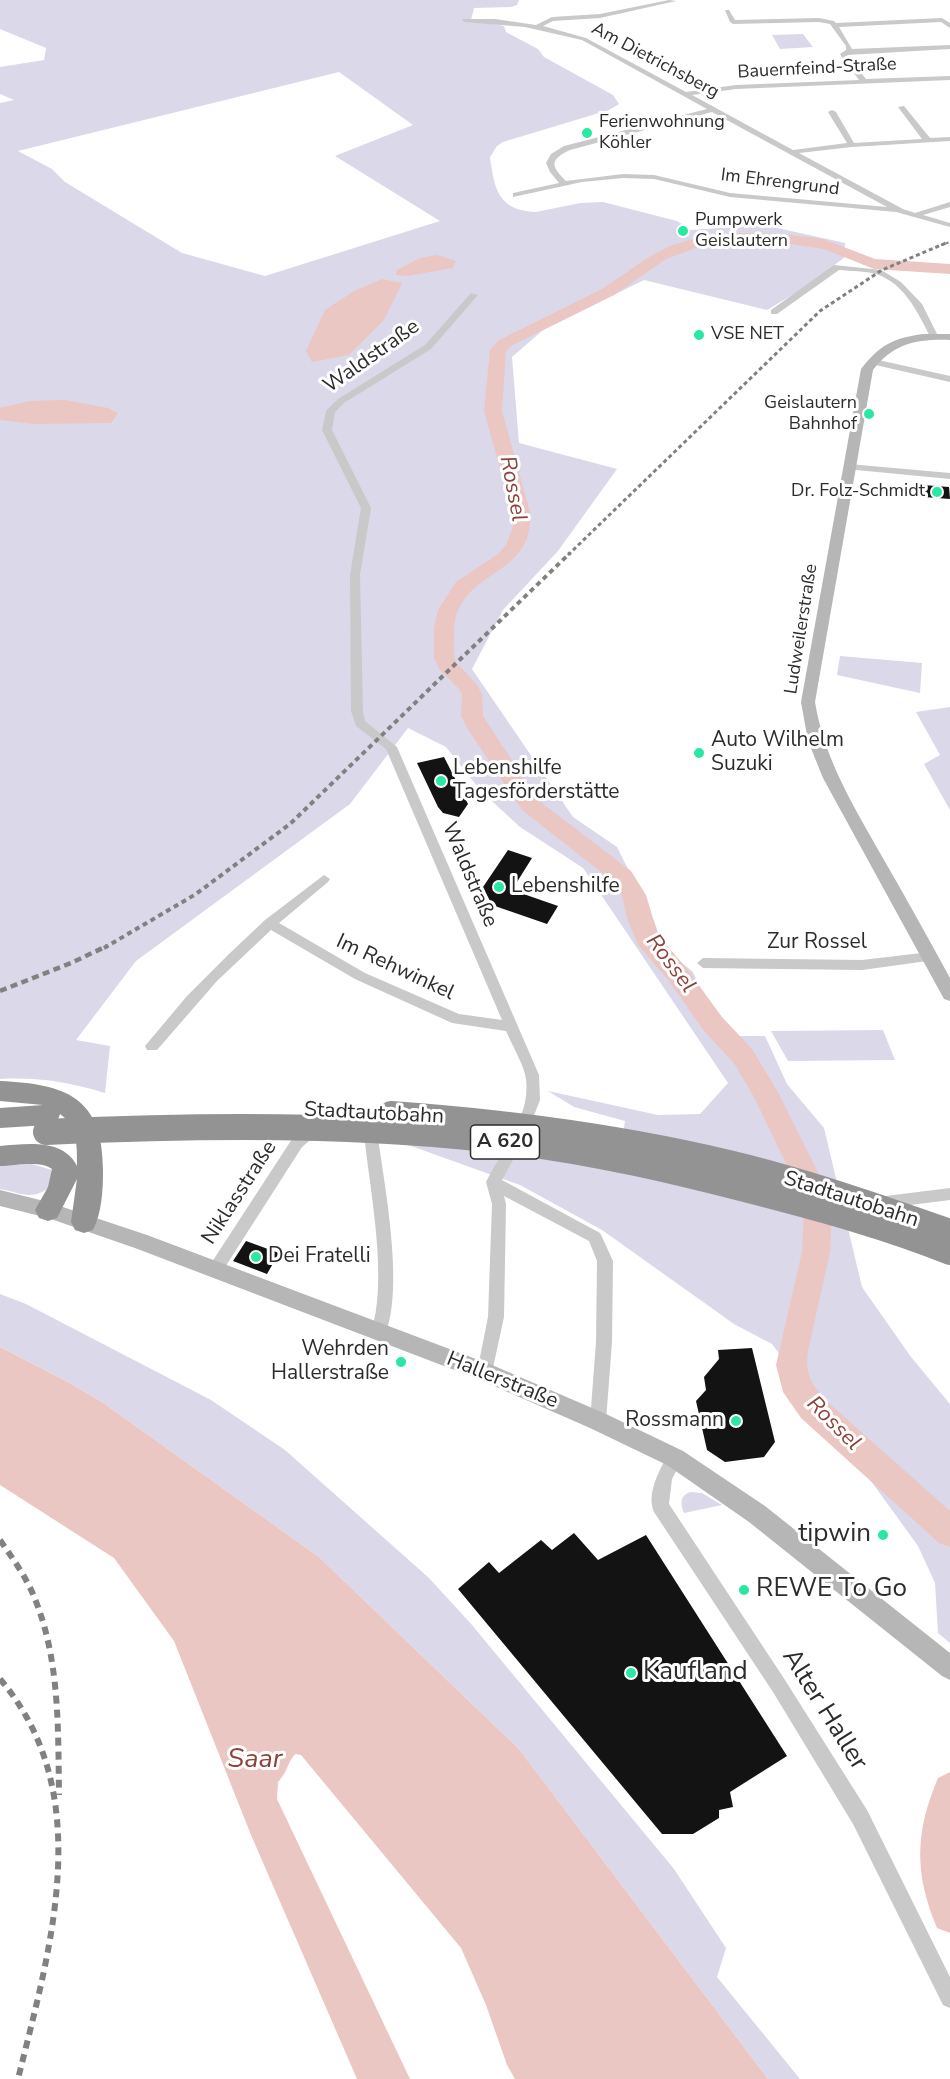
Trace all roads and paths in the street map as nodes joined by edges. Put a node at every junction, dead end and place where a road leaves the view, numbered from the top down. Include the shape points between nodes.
1 (673, 1) edge
2 (727, 11) dead end
3 (464, 20) dead end
4 (834, 25) junction
5 (538, 26) junction
6 (950, 26) edge
7 (950, 47) edge
8 (849, 51) junction
9 (950, 78) edge
10 (864, 81) junction
11 (686, 94) junction
12 (714, 110) junction
13 (916, 111) dead end
14 (832, 112) dead end
15 (950, 139) edge
16 (928, 141) junction
17 (852, 144) junction
18 (791, 152) junction
19 (563, 183) junction
20 (516, 195) dead end
21 (950, 204) edge
22 (900, 211) junction
23 (913, 216) junction
24 (950, 225) edge
25 (474, 295) dead end
26 (774, 312) dead end
27 (934, 336) junction
28 (950, 337) edge
29 (873, 362) junction
30 (950, 379) edge
31 (849, 467) junction
32 (950, 476) edge
33 (324, 879) dead end
34 (269, 923) junction
35 (930, 957) junction
36 (703, 963) dead end
37 (950, 994) edge
38 (512, 1027) junction
39 (152, 1046) dead end
40 (0, 1091) edge
41 (0, 1118) edge
42 (47, 1124) junction
43 (0, 1134) edge
44 (0, 1156) edge
45 (493, 1182) junction
46 (950, 1194) edge
47 (0, 1198) edge
48 (850, 1209) dead end
49 (48, 1210) junction
50 (84, 1222) junction
51 (950, 1232) edge
52 (950, 1252) edge
53 (215, 1270) junction
54 (379, 1332) junction
55 (485, 1372) junction
56 (598, 1421) junction
57 (675, 1458) junction
58 (947, 1665) edge
59 (950, 1998) edge

1 - 5 street via 600,16 552,19
2 - 4 street via 734,25 819,20
3 - 5 street, Am Dietrichsberg
4 - 6 street via 943,21
4 - 8 street
5 - 11 street, Am Dietrichsberg via 584,39
7 - 8 street
8 - 10 street via 843,54
9 - 10 street, Bauernfeind-Straße
10 - 11 street, Bauernfeind-Straße via 736,87
11 - 12 street, Am Dietrichsberg
12 - 18 street, Am Dietrichsberg
12 - 19 street via 567,148 551,156 549,163
13 - 16 street via 904,110
14 - 17 street
15 - 16 street
16 - 17 street
17 - 18 street
18 - 22 street, Am Dietrichsberg
19 - 20 street, Im Ehrengrund
19 - 22 street, Im Ehrengrund via 623,176 654,177 730,195
21 - 23 street
22 - 23 street, Am Dietrichsberg
23 - 24 street, Am Dietrichsberg
25 - 38 street, Waldstraße via 428,347 330,411 327,430 366,508 355,575 360,723 391,747
26 - 27 street via 837,267 878,272 911,294 926,315
27 - 28 main road
27 - 29 main road via 911,339 879,354
29 - 30 street
29 - 31 main road, Ludweilerstraße via 862,385
31 - 32 street
31 - 35 main road, Ludweilerstraße via 813,669 809,714 822,758
33 - 34 street
34 - 38 street, Im Rehwinkel via 360,976 457,1019
34 - 39 street via 215,973
35 - 36 street, Zur Rossel via 862,965
35 - 37 main road, Ludweilerstraße
38 - 45 street, Waldstraße via 532,1075 533,1100 519,1136
40 - 50 highway via 42,1094 68,1105 80,1118 88,1134 90,1152
41 - 42 highway, Stadtautobahn / A 620
42 - 43 highway, A 620
42 - 51 highway, Stadtautobahn / A 620, bridge via 203,1110 313,1110 511,1124 646,1145 746,1168 855,1199
42 - 52 highway, A 620, bridge via 307,1126 402,1131 580,1152 689,1175 855,1219
44 - 49 highway via 47,1155 62,1160 67,1168 66,1180
45 - 55 street via 499,1204 496,1317
45 - 56 street via 595,1237 604,1261 604,1342
46 - 48 street
47 - 49 main road, Hallerstraße
49 - 50 main road, Hallerstraße
50 - 53 main road, Hallerstraße
53 - 54 main road, Hallerstraße
53 - 54 street, Niklasstraße via 305,1136 371,1138 384,1238 385,1314
54 - 55 main road, Hallerstraße
55 - 56 main road, Hallerstraße
56 - 57 main road, Hallerstraße
57 - 58 main road, Hallerstraße via 757,1514
57 - 59 street, Alter Haller via 664,1477 660,1506 860,1817

